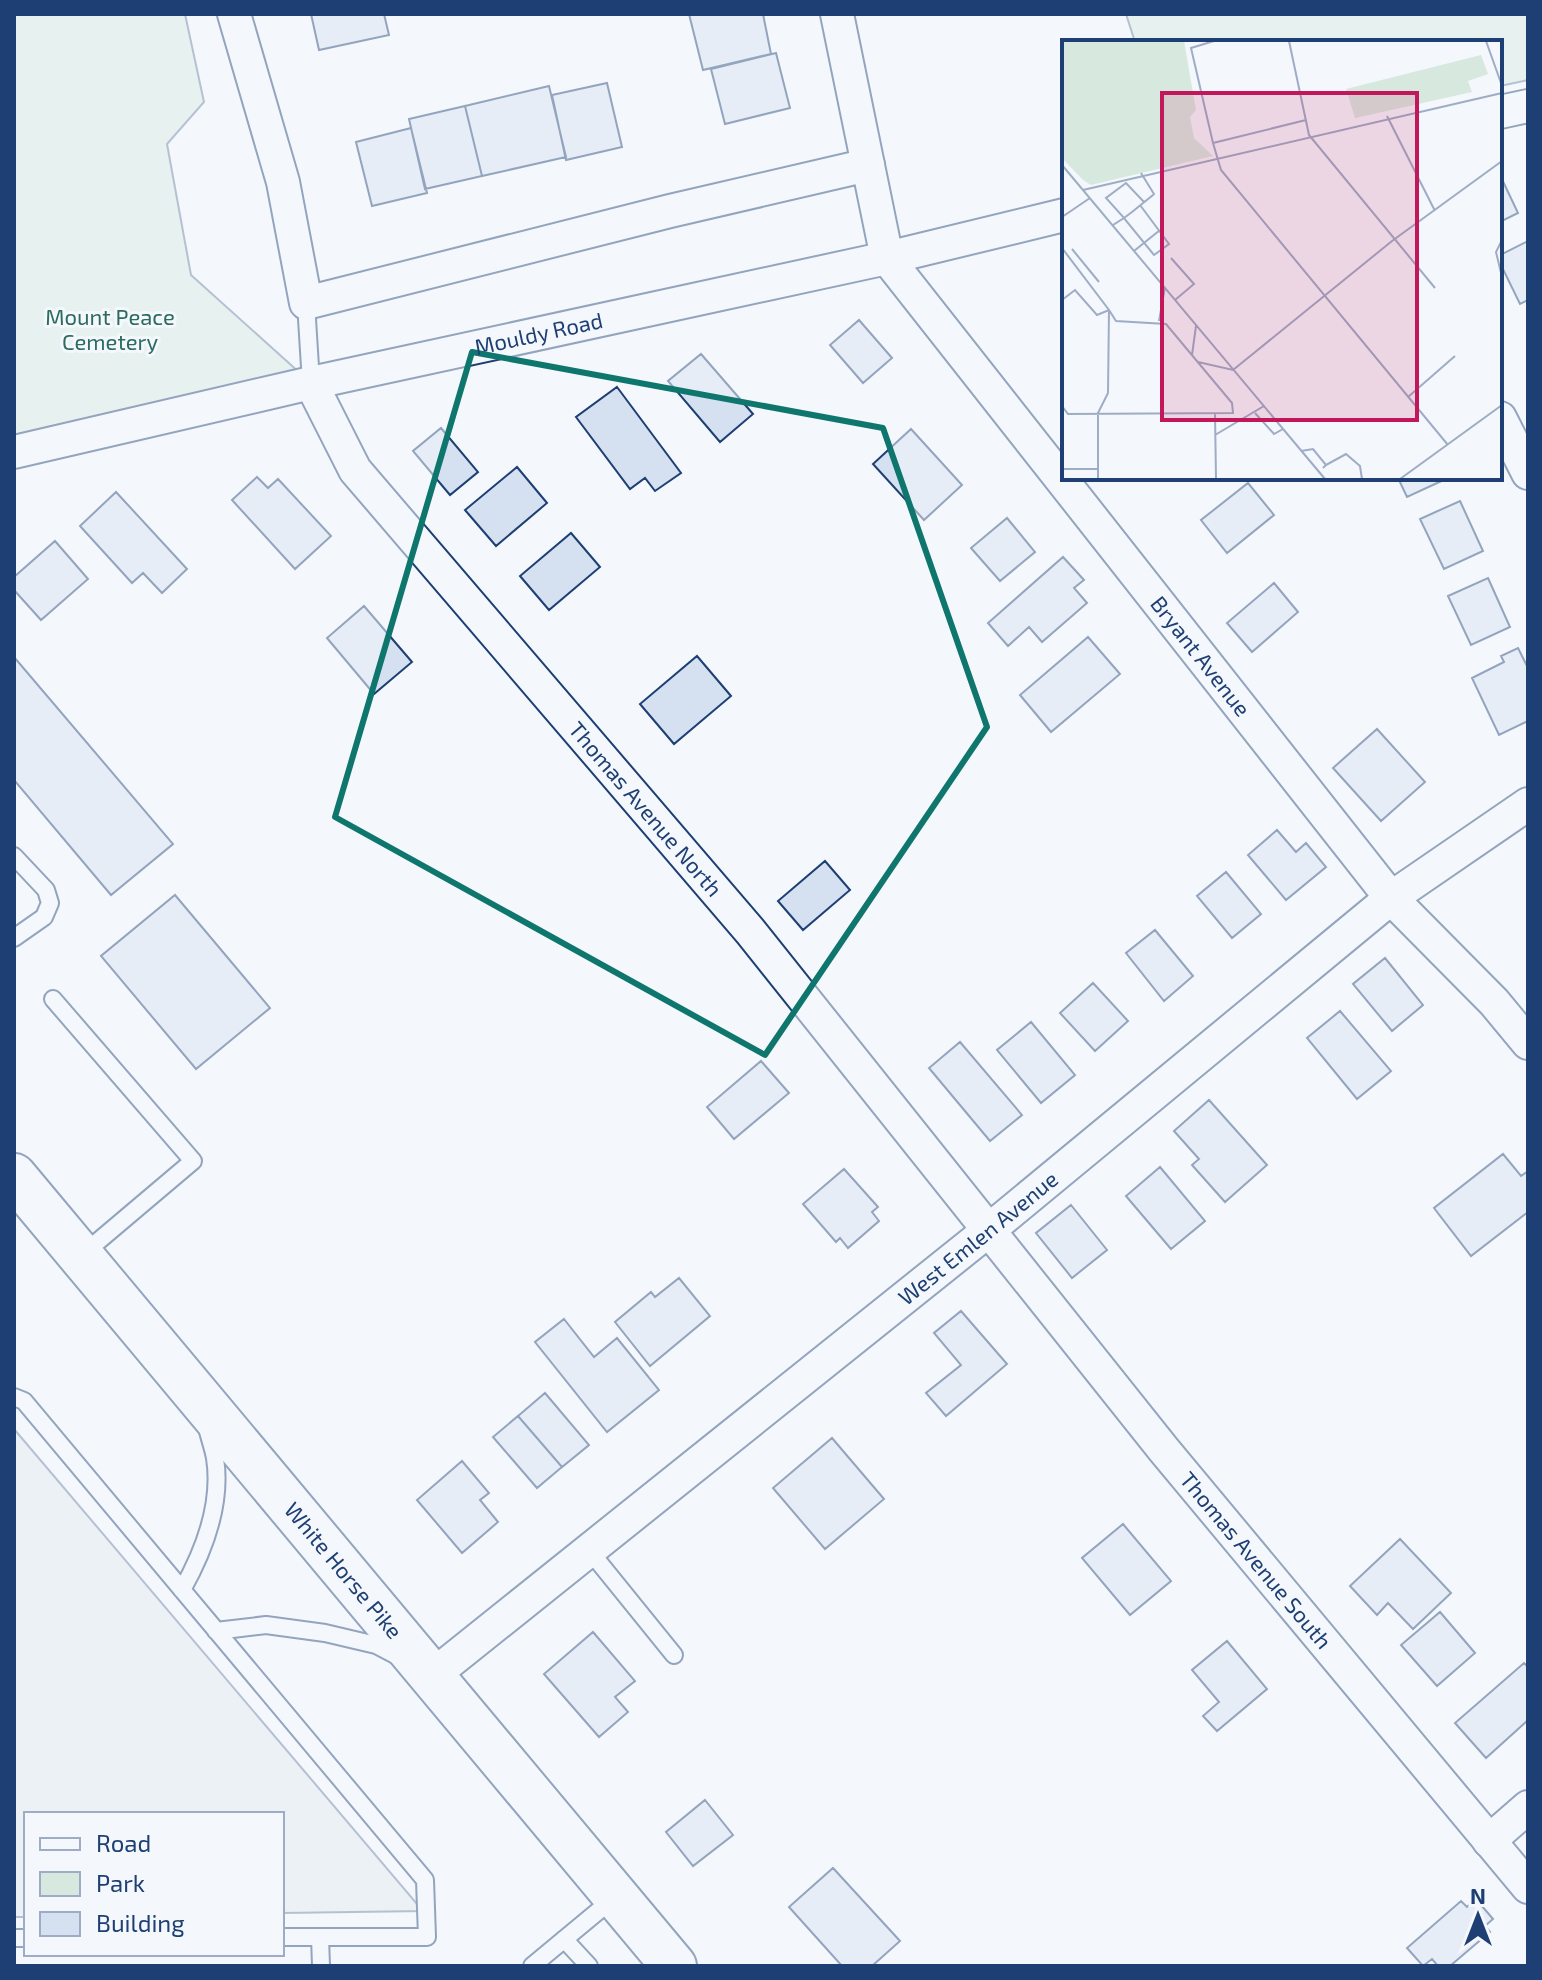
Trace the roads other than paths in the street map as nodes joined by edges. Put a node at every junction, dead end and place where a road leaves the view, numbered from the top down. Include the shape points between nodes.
1 (234, 14) edge
2 (837, 14) edge
3 (1528, 106) edge
4 (1502, 112) edge
5 (868, 165) junction
6 (1062, 215) edge
7 (887, 258) junction
8 (306, 303) junction
9 (311, 383) junction
10 (1502, 422) edge
11 (14, 452) edge
12 (1528, 473) edge
13 (1528, 804) edge
14 (14, 856) edge
15 (1391, 898) junction
16 (14, 938) edge
17 (53, 999) dead end
18 (1528, 1043) edge
19 (14, 1178) edge
20 (989, 1230) junction
21 (80, 1256) junction
22 (14, 1397) edge
23 (200, 1398) junction
24 (589, 1550) junction
25 (182, 1590) junction
26 (216, 1631) junction
27 (674, 1655) dead end
28 (432, 1676) junction
29 (1528, 1807) edge
30 (1489, 1841) junction
31 (1528, 1887) edge
32 (616, 1896) junction
33 (284, 1937) edge
34 (320, 1937) junction
35 (564, 1939) junction
36 (321, 1966) edge
37 (532, 1966) edge
38 (589, 1966) edge
39 (674, 1966) edge

1 - 8 street via 283,182
2 - 5 street
3 - 4 street
5 - 7 street
5 - 8 street
6 - 7 street, Mouldy Road
7 - 9 street, Mouldy Road
7 - 15 street, Bryant Avenue
8 - 9 lane
9 - 11 street, Mouldy Road
9 - 20 street, Thomas Avenue North via 355,470 750,931
10 - 12 street
13 - 15 street, West Emlen Avenue
14 - 16 lane via 46,890 50,903 44,917
15 - 18 street, Bryant Avenue
15 - 20 street, West Emlen Avenue
17 - 21 lane via 193,1161
19 - 21 highway, White Horse Pike
20 - 24 street, West Emlen Avenue
20 - 30 street, Thomas Avenue South
21 - 23 highway, White Horse Pike
22 - 25 lane via 24,1401
23 - 25 lane via 215,1459 215,1496 207,1534
23 - 28 highway, White Horse Pike
24 - 27 lane
24 - 28 street, West Emlen Avenue
25 - 26 lane
26 - 28 lane via 266,1625 325,1633 376,1645
26 - 34 lane via 425,1880 427,1937
28 - 32 highway, White Horse Pike
29 - 30 street
30 - 31 street, Thomas Avenue South
32 - 35 lane
32 - 39 highway, White Horse Pike
33 - 34 lane
34 - 36 lane
35 - 37 lane
35 - 38 lane

